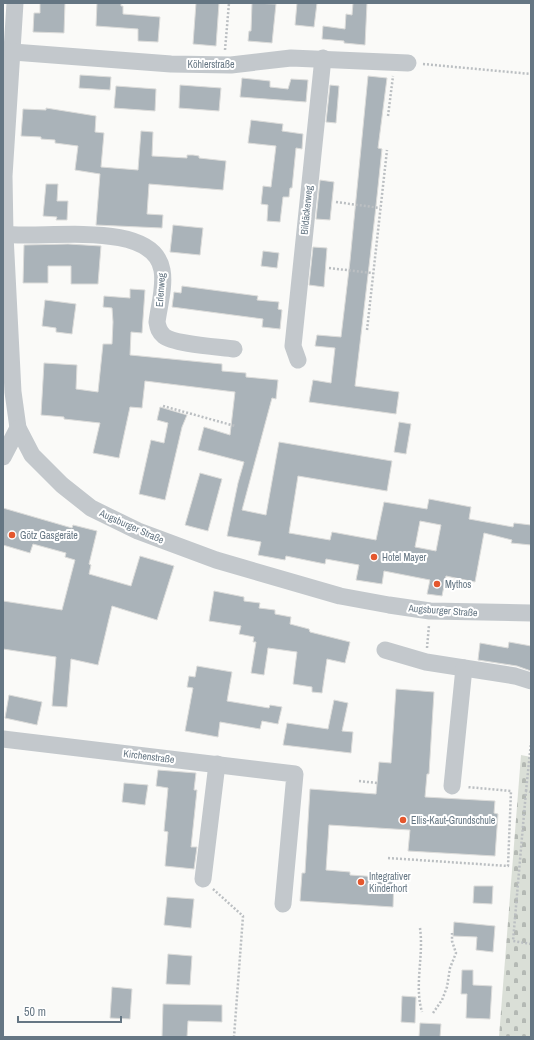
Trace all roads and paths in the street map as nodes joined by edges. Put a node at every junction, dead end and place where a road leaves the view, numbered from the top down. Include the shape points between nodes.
1 (15, 3) edge
2 (229, 3) edge
3 (323, 58) junction
4 (401, 62) junction
5 (9, 63) edge
6 (224, 65) junction
7 (531, 74) edge
8 (388, 116) dead end
9 (387, 150) dead end
10 (336, 202) dead end
11 (380, 208) junction
12 (4, 234) edge
13 (328, 268) dead end
14 (372, 273) junction
15 (367, 330) dead end
16 (234, 349) dead end
17 (298, 360) dead end
18 (163, 406) dead end
19 (235, 426) dead end
20 (18, 428) junction
21 (3, 457) edge
22 (430, 611) junction
23 (531, 612) edge
24 (384, 650) dead end
25 (426, 662) junction
26 (464, 668) junction
27 (531, 681) edge
28 (3, 739) edge
29 (531, 743) edge
30 (217, 764) junction
31 (359, 781) dead end
32 (377, 783) dead end
33 (452, 786) joint
34 (526, 791) junction
35 (531, 792) edge
36 (388, 858) dead end
37 (208, 880) joint
38 (283, 904) dead end
39 (420, 928) dead end
40 (452, 933) dead end
41 (531, 944) edge
42 (422, 1012) dead end
43 (433, 1013) dead end
44 (234, 1037) edge

1 - 5 street, Augsburger Straße
2 - 6 path
3 - 4 street, Köhlerstraße
3 - 6 street, Köhlerstraße via 291,58
3 - 17 street, Bildäckerweg via 293,342
4 - 7 path
4 - 8 path
5 - 6 street, Köhlerstraße
5 - 12 street, Augsburger Straße
9 - 11 path
10 - 11 path
11 - 14 path
12 - 16 street, Erlenweg via 98,235 139,242 156,255 163,271 157,322 163,335 175,340
12 - 20 street, Augsburger Straße via 13,392
13 - 14 path
14 - 15 path
18 - 19 path
20 - 21 street
20 - 22 street, Augsburger Straße via 32,455 62,485 91,508 120,523 204,556 288,582 340,596
22 - 23 street, Augsburger Straße
22 - 25 path
24 - 25 street
25 - 26 street
26 - 27 street
26 - 33 street
28 - 30 street, Kirchenstraße
29 - 34 path
30 - 37 street
30 - 38 street, Kirchenstraße via 295,774
31 - 32 path
33 - 36 path via 511,791 508,866
34 - 35 path
34 - 41 path via 513,941
37 - 44 path via 213,890 242,916
39 - 42 path via 422,943 418,1000
40 - 43 path via 456,953 447,987

